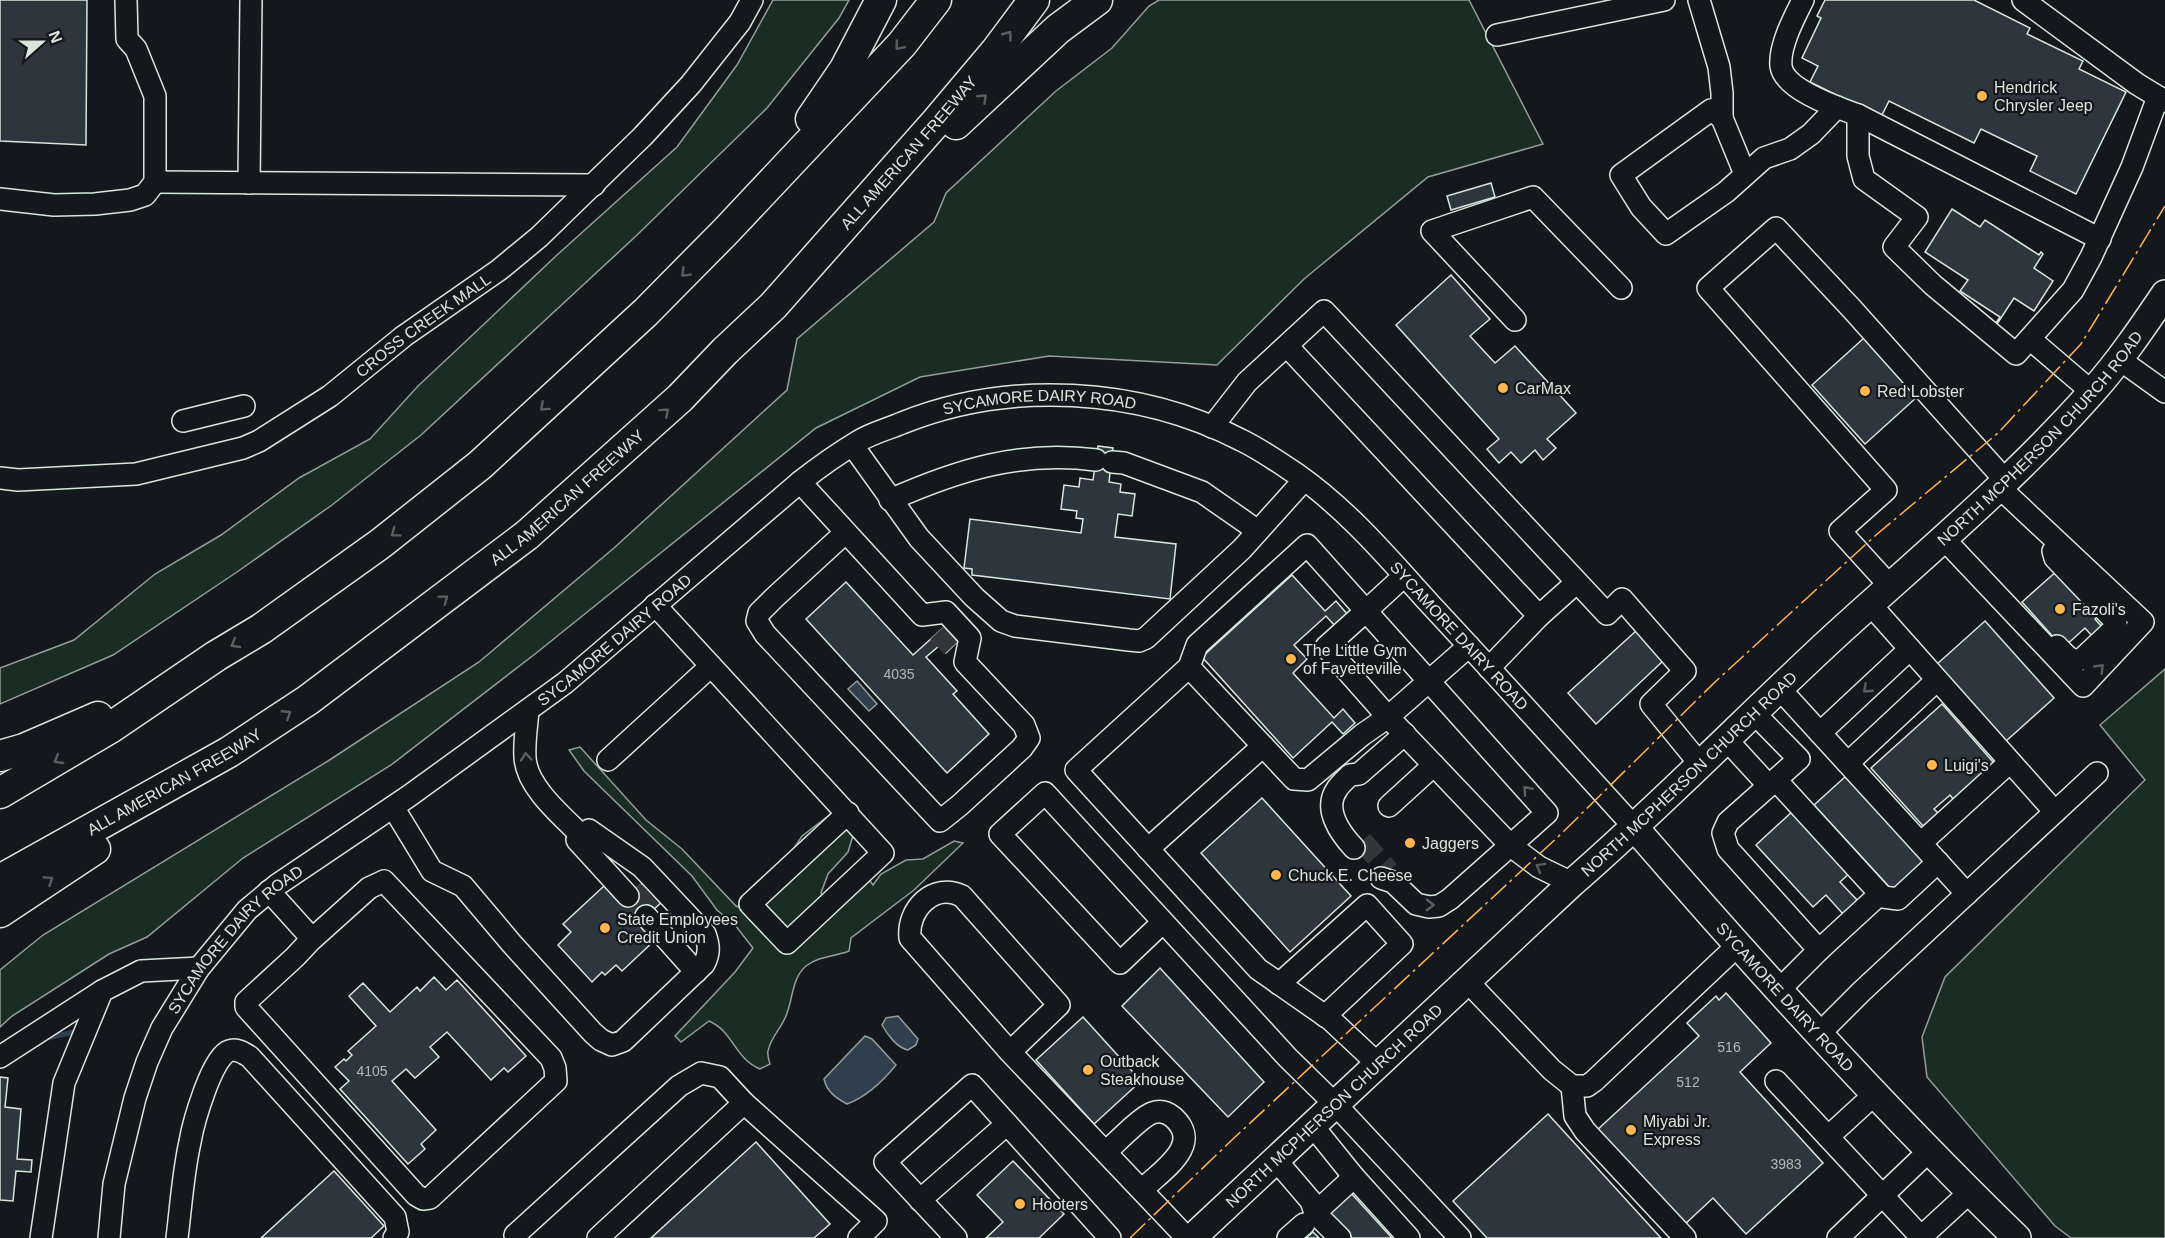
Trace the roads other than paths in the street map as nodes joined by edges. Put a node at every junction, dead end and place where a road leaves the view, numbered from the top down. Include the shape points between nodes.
1 (126, 0) edge
2 (251, 0) edge
3 (752, 0) edge
4 (881, 0) edge
5 (936, 0) edge
6 (1034, 0) edge
7 (1097, 0) edge
8 (1664, 0) edge
9 (1699, 0) edge
10 (1803, 0) edge
11 (2023, 0) edge
12 (1497, 35) dead end
13 (2162, 99) edge
14 (1837, 107) junction
15 (1858, 115) junction
16 (1722, 118) junction
17 (1745, 174) junction
18 (155, 182) junction
19 (249, 183) junction
20 (594, 185) junction
21 (0, 199) edge
22 (726, 231) junction
23 (2100, 239) junction
24 (819, 254) junction
25 (1621, 288) dead end
26 (2165, 294) edge
27 (1515, 320) dead end
28 (2030, 339) junction
29 (1287, 346) junction
30 (2119, 359) junction
31 (2092, 392) junction
32 (2165, 392) edge
33 (244, 406) dead end
34 (183, 421) dead end
35 (1212, 427) junction
36 (852, 446) junction
37 (0, 478) edge
38 (1304, 480) junction
39 (800, 482) junction
40 (2002, 483) junction
41 (890, 500) junction
42 (1258, 531) junction
43 (846, 532) junction
44 (1944, 539) junction
45 (1404, 576) junction
46 (1576, 583) junction
47 (1890, 586) junction
48 (1870, 604) junction
49 (655, 605) junction
50 (1365, 611) junction
51 (922, 615) junction
52 (1539, 616) junction
53 (1469, 646) junction
54 (951, 647) junction
55 (1910, 649) junction
56 (711, 666) junction
57 (1189, 667) junction
58 (1489, 668) junction
59 (195, 670) junction
60 (1937, 680) junction
61 (1428, 682) junction
62 (1779, 688) junction
63 (528, 710) junction
64 (1753, 712) junction
65 (1388, 717) junction
66 (1820, 733) junction
67 (1405, 734) junction
68 (1726, 739) junction
69 (1263, 746) junction
70 (0, 756) edge
71 (608, 760) dead end
72 (2010, 762) junction
73 (1848, 763) junction
74 (1700, 764) junction
75 (1434, 765) junction
76 (2097, 773) dead end
77 (1772, 783) junction
78 (166, 789) junction
79 (0, 793) edge
80 (1389, 806) dead end
81 (393, 807) junction
82 (2055, 812) junction
83 (848, 813) junction
84 (1635, 828) junction
85 (580, 838) junction
86 (1921, 843) junction
87 (1358, 845) tunnel mouth
88 (1511, 846) junction
89 (1148, 849) junction
90 (1938, 862) junction
91 (1388, 877) tunnel mouth
92 (0, 880) edge
93 (1572, 883) junction
94 (269, 891) junction
95 (630, 894) tunnel mouth
96 (1880, 894) junction
97 (1967, 894) junction
98 (0, 912) edge
99 (649, 914) tunnel mouth
100 (1162, 923) junction
101 (310, 941) junction
102 (1737, 946) junction
103 (1819, 950) junction
104 (199, 968) junction
105 (699, 969) junction
106 (1467, 981) junction
107 (1279, 984) junction
108 (1779, 990) junction
109 (102, 991) junction
110 (1325, 1016) junction
111 (1820, 1033) junction
112 (1010, 1052) junction
113 (0, 1057) edge
114 (1378, 1064) junction
115 (1776, 1081) dead end
116 (1572, 1086) junction
117 (1876, 1093) junction
118 (744, 1103) junction
119 (1336, 1105) junction
120 (1007, 1124) junction
121 (1312, 1125) junction
122 (1828, 1137) junction
123 (1930, 1150) junction
124 (1106, 1152) junction
125 (1275, 1160) junction
126 (1354, 1177) junction
127 (1142, 1190) junction
128 (1970, 1192) junction
129 (1882, 1196) junction
130 (921, 1200) junction
131 (1310, 1218) junction
132 (1102, 1235) edge
133 (1199, 1235) edge
134 (1921, 1237) edge
135 (41, 1238) edge
136 (109, 1238) edge
137 (177, 1238) edge
138 (394, 1238) edge
139 (517, 1238) edge
140 (598, 1238) edge
141 (859, 1238) edge
142 (956, 1238) edge
143 (1288, 1238) edge
144 (1340, 1238) edge
145 (1409, 1238) edge
146 (1460, 1238) edge
147 (1685, 1238) edge
148 (1838, 1238) edge
149 (2017, 1238) edge

1 - 18 street via 127,39 136,49 155,96
2 - 19 street
3 - 20 street, CROSS CREEK MALL via 698,76
4 - 22 highway via 827,97
5 -> 22 highway via 902,44
24 -> 6 highway, ALL AMERICAN FREEWAY via 938,122
24 -> 7 highway via 1058,29
8 - 12 street
9 - 16 street via 1719,67
10 - 14 street via 1789,28 1781,68 1790,82
11 - 13 street
13 - 23 street
14 - 15 street
14 - 17 street via 1812,134 1790,149 1764,158
15 - 23 street
15 - 28 street via 1858,156 1864,179 1917,217 1894,247 2016,354
16 - 17 street
16 - 17 street via 1711,110 1621,174 1641,207 1666,234
18 - 19 street
18 - 21 street via 145,195 95,204 54,205
19 - 20 street
20 - 37 street, CROSS CREEK MALL via 499,270 404,336 330,396 259,441 136,474
22 -> 59 highway via 646,312 436,501 261,629
23 - 28 street via 2073,290
78 -> 24 highway, ALL AMERICAN FREEWAY via 308,700 527,535 680,398 773,306
25 - 27 street via 1533,197 1432,231
26 - 30 main road, NORTH MCPHERSON CHURCH ROAD
28 - 31 street
29 - 35 street via 1247,382
29 - 46 street via 1324,311
29 - 52 street
30 - 31 main road, NORTH MCPHERSON CHURCH ROAD
30 - 32 street
31 - 40 main road, NORTH MCPHERSON CHURCH ROAD
33 - 34 street
35 - 36 street, SYCAMORE DAIRY ROAD via 1121,400 1022,395 925,414
35 - 38 street, SYCAMORE DAIRY ROAD via 1242,440
36 - 39 street, SYCAMORE DAIRY ROAD
36 - 41 street
38 - 42 street
38 - 45 street, SYCAMORE DAIRY ROAD via 1358,526
39 - 43 street
39 - 49 street, SYCAMORE DAIRY ROAD
40 - 44 main road, NORTH MCPHERSON CHURCH ROAD
44 -> 40 street via 2083,686 2143,622 2050,535
40 - 47 street via 1852,309 1776,228 1708,288 1886,490 1840,531
41 - 42 street via 962,471 1017,460 1070,456 1124,463 1202,492
41 - 42 street via 919,538 1001,621 1139,641
43 - 51 street
43 - 54 street via 774,598 757,621 940,821 1023,748 1029,738 1024,725
44 - 47 main road, NORTH MCPHERSON CHURCH ROAD
45 - 50 street
45 - 53 street, SYCAMORE DAIRY ROAD
46 - 52 street
46 - 74 street via 1607,615 1622,599 1685,670 1651,704
47 - 48 main road, NORTH MCPHERSON CHURCH ROAD
48 - 55 street
48 - 62 main road, NORTH MCPHERSON CHURCH ROAD
49 - 56 street
49 - 63 street, SYCAMORE DAIRY ROAD
50 - 57 street via 1306,545 1197,645
50 - 61 street
50 - 65 street via 1326,647
51 - 54 street
51 - 54 street via 946,612 970,638
52 - 58 street
53 - 58 street, SYCAMORE DAIRY ROAD
53 - 61 street
55 - 60 street
55 -> 66 street
56 - 71 street
56 - 83 street
57 - 69 street
57 - 89 street via 1076,771
58 - 84 street, SYCAMORE DAIRY ROAD
59 - 70 highway via 83,724
59 -> 79 highway via 110,728
60 - 72 street
60 - 73 street
61 - 65 street
88 -> 61 street via 1547,813
62 - 64 main road, NORTH MCPHERSON CHURCH ROAD
62 - 66 street
63 - 81 street, SYCAMORE DAIRY ROAD
85 -> 63 street via 533,782 525,759
64 - 68 main road, NORTH MCPHERSON CHURCH ROAD
64 - 77 street via 1799,759
65 - 67 street
65 - 69 street via 1308,780 1294,779
66 - 73 street
67 - 75 street
67 - 87 street via 1359,774 1360,783 1349,794 1346,814
68 - 74 main road, NORTH MCPHERSON CHURCH ROAD
68 - 77 street
69 - 89 street
72 - 82 street
72 - 86 street
73 - 86 street
74 - 84 main road, NORTH MCPHERSON CHURCH ROAD
75 - 80 street
75 - 88 street
76 - 82 street
77 - 96 street
77 - 103 street via 1728,822 1723,833 1725,841
78 - 92 highway, ALL AMERICAN FREEWAY
98 -> 78 highway via 93,850
81 - 94 street, SYCAMORE DAIRY ROAD
81 - 105 street via 432,871 463,886 601,1040 612,1045 623,1041
82 - 97 street
83 - 83 street via 884,853 787,943 750,904
84 - 93 main road, NORTH MCPHERSON CHURCH ROAD
84 - 102 main road, SYCAMORE DAIRY ROAD
85 - 95 street
85 - 105 street via 589,830 642,867 705,934 709,955
86 - 90 street
91 -> 88 street via 1416,904 1439,906
93 -> 88 street via 1539,867
89 - 107 street via 1258,969
90 - 96 street via 1898,899
90 - 97 street
93 - 106 main road, NORTH MCPHERSON CHURCH ROAD
94 - 101 street
94 - 104 street, SYCAMORE DAIRY ROAD via 247,910
96 - 103 street
97 - 111 street
99 - 105 street
100 - 100 street via 1045,793 1000,834 1120,963
100 - 119 street
101 - 101 street via 246,1002 246,1007 416,1195 430,1198 556,1082 551,1058 384,881 369,888
102 - 108 main road, SYCAMORE DAIRY ROAD
102 - 116 street via 1594,1081 1587,1086
103 - 108 street
104 - 109 street via 141,971
104 - 136 street, SYCAMORE DAIRY ROAD via 162,1028 147,1062 114,1184
106 - 114 main road, NORTH MCPHERSON CHURCH ROAD
106 - 116 street
107 - 110 street
107 - 110 street via 1367,905 1402,944
108 - 111 main road, SYCAMORE DAIRY ROAD
109 - 113 street
109 - 135 street via 64,1083
110 - 114 street
111 - 117 main road, SYCAMORE DAIRY ROAD
112 - 112 street via 910,938 909,926 916,910 934,893 951,890 962,896 1059,1005
112 - 124 street
114 - 119 main road, NORTH MCPHERSON CHURCH ROAD
115 - 122 street
116 - 147 street via 1575,1116 1584,1131
117 - 122 street
117 - 123 main road, SYCAMORE DAIRY ROAD
118 - 139 street via 720,1077 701,1073 679,1086 515,1235
118 - 140 street
118 - 141 street via 876,1221
119 - 121 main road, NORTH MCPHERSON CHURCH ROAD
119 - 146 street
120 - 130 street
120 - 130 street via 972,1085 885,1162
120 - 132 street
121 - 125 main road, NORTH MCPHERSON CHURCH ROAD
121 - 126 street
122 - 129 street
123 - 128 main road, SYCAMORE DAIRY ROAD
123 - 129 street
124 - 127 street
124 - 127 street via 1150,1113 1170,1114 1179,1123 1186,1139 1183,1150
125 - 131 street via 1311,1201
125 - 133 main road, NORTH MCPHERSON CHURCH ROAD
126 - 131 street
126 - 145 street
127 - 133 street
128 - 134 street
128 - 149 main road, SYCAMORE DAIRY ROAD
129 - 134 street
129 - 148 street
130 - 142 street
131 - 143 street
131 - 144 street
137 - 138 street via 190,1141 220,1056 232,1050 250,1057 394,1217 398,1232

